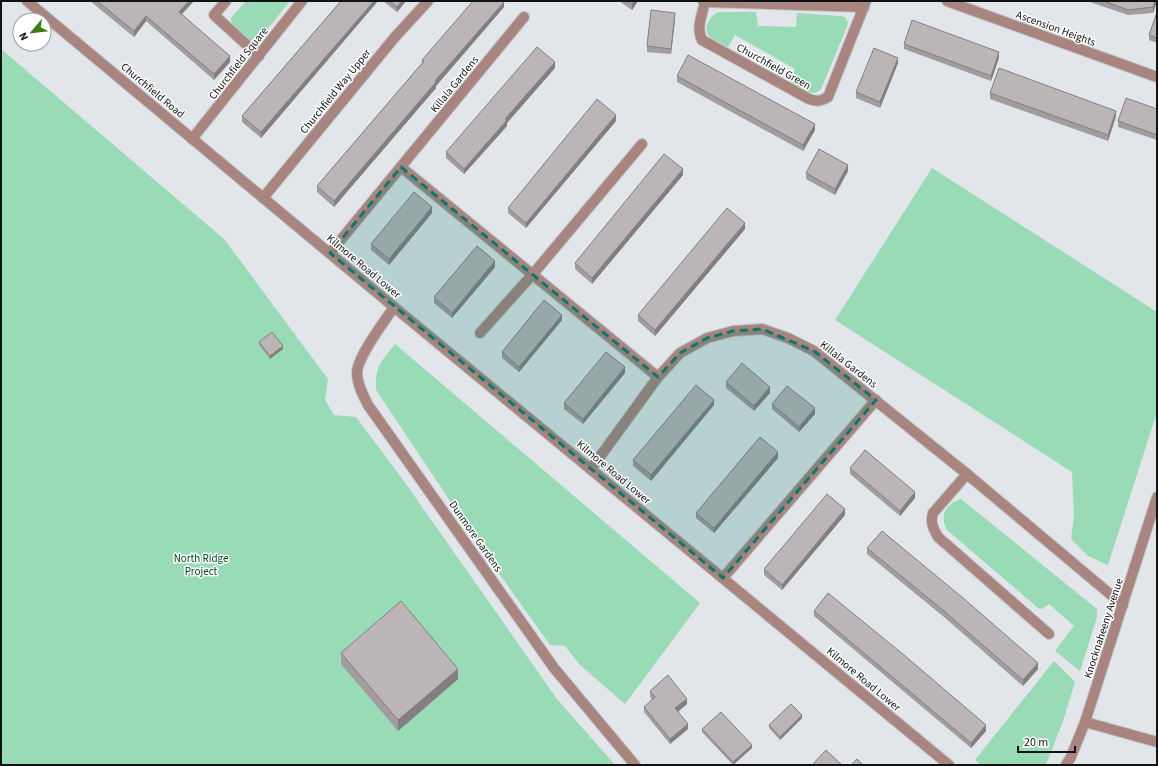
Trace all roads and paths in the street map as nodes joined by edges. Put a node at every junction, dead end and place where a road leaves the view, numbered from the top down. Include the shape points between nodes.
1 (27, 1) edge
2 (226, 1) edge
3 (302, 1) edge
4 (428, 1) edge
5 (947, 1) edge
6 (704, 2) edge
7 (865, 4) edge
8 (524, 17) dead end
9 (259, 56) junction
10 (1157, 77) edge
11 (192, 139) junction
12 (642, 144) dead end
13 (401, 167) junction
14 (263, 198) junction
15 (330, 253) junction
16 (533, 274) junction
17 (394, 308) junction
18 (480, 333) dead end
19 (658, 377) junction
20 (876, 400) junction
21 (590, 469) junction
22 (967, 474) junction
23 (1157, 496) edge
24 (723, 578) junction
25 (1123, 605) junction
26 (1049, 634) dead end
27 (1085, 722) junction
28 (1157, 742) edge
29 (635, 765) edge
30 (949, 765) edge
31 (1066, 765) edge

1 - 11 street, Churchfield Road
2 - 9 street via 214,15
3 - 9 street, Churchfield Square
4 - 14 street, Churchfield Way Upper via 395,37
5 - 10 street, Ascension Heights
6 - 7 street, Churchfield Green
6 - 7 street, Churchfield Green via 698,28 702,40 816,101 828,97
8 - 13 street, Killala Gardens
9 - 11 street, Churchfield Square
11 - 14 street, Churchfield Road
12 - 16 street
13 - 15 street, Killala Gardens
13 - 16 street
14 - 15 street, Kilmore Road Lower
15 - 17 street, Kilmore Road Lower
16 - 18 street
16 - 19 street
17 - 21 street, Kilmore Road Lower
17 - 29 street, Dunmore Gardens via 361,358 357,372 362,394 554,668
19 - 20 street, Killala Gardens via 680,353 707,338 733,331 762,329 814,351
19 - 21 street, Killala Gardens
20 - 22 street, Killala Gardens
20 - 24 street, Killala Gardens
21 - 24 street, Kilmore Road Lower
22 - 25 street, Killala Gardens
22 - 26 street via 933,513 932,527 938,536
23 - 25 street, Knocknaheeny Avenue
24 - 30 street, Kilmore Road Lower
25 - 27 street, Knocknaheeny Avenue
27 - 28 street
27 - 31 street, Knocknaheeny Avenue

